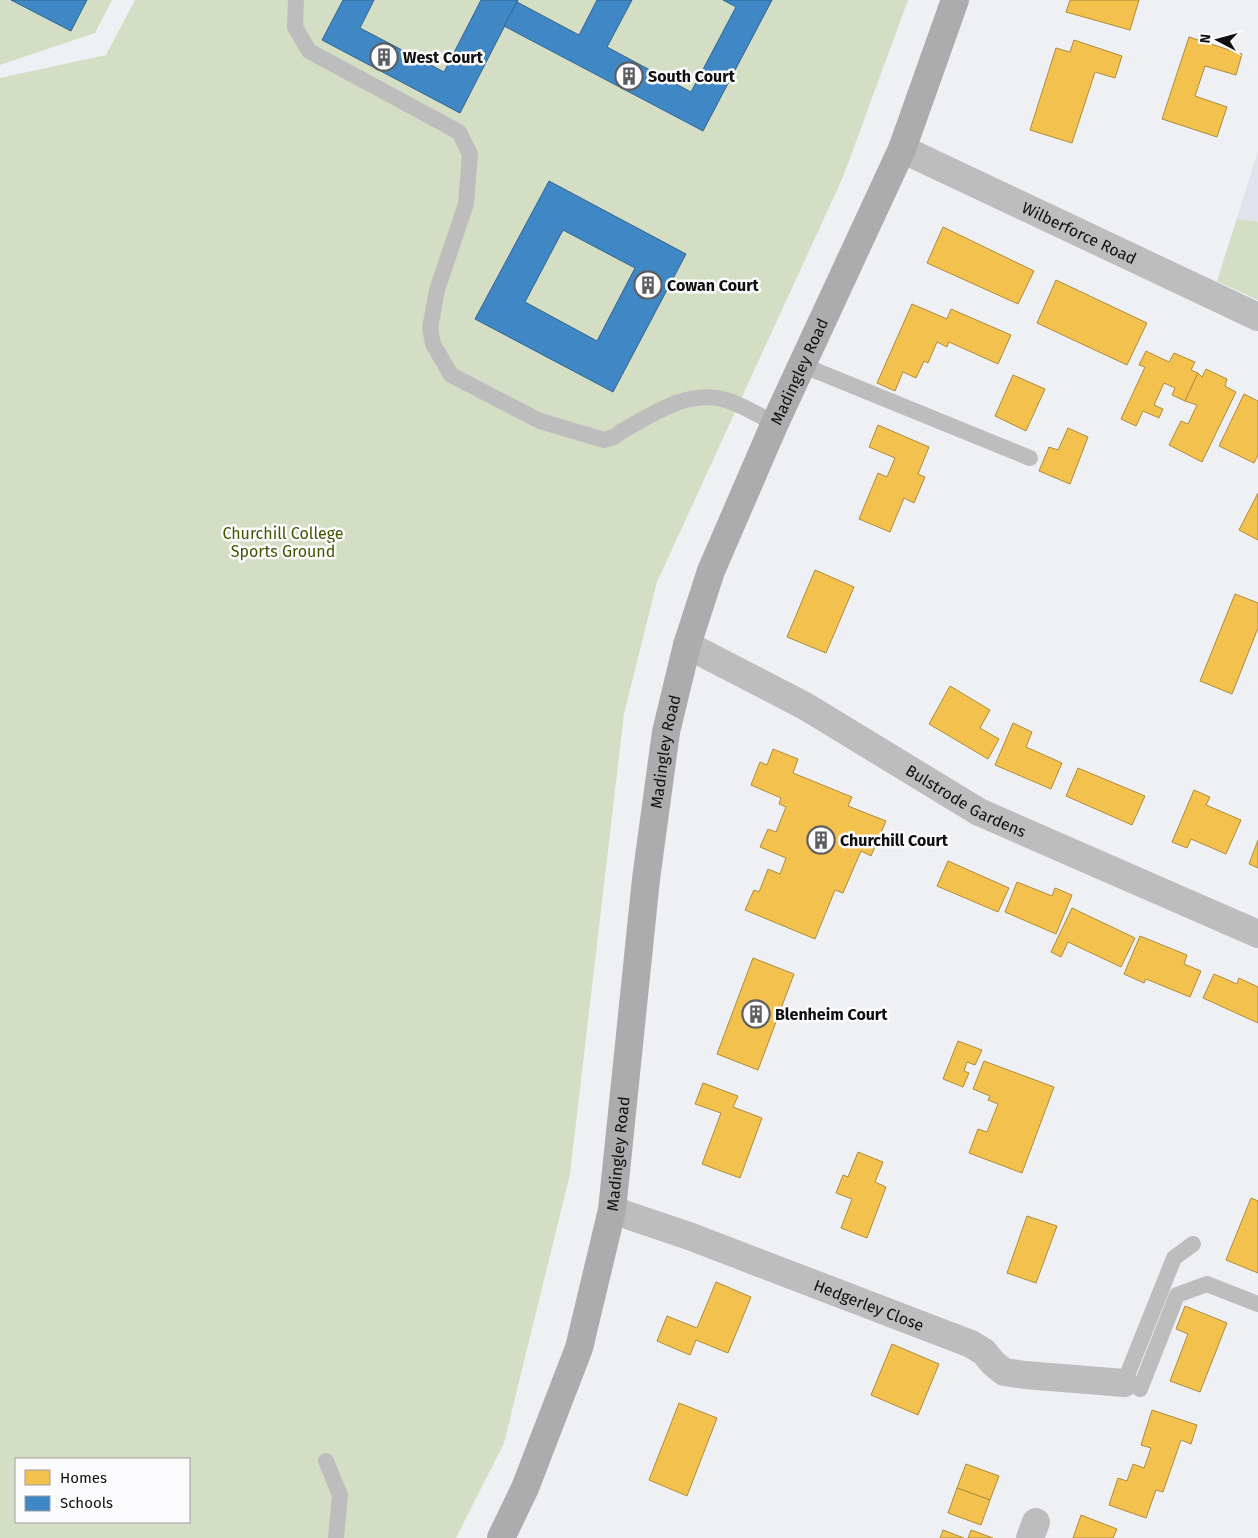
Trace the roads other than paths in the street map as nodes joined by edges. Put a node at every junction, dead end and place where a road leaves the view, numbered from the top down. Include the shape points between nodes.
1 (296, 0) edge
2 (955, 0) edge
3 (902, 149) junction
4 (1258, 317) edge
5 (802, 365) junction
6 (775, 423) junction
7 (1030, 458) dead end
8 (687, 645) junction
9 (1258, 934) edge
10 (612, 1210) junction
11 (1193, 1244) dead end
12 (1258, 1304) edge
13 (1132, 1386) junction
14 (326, 1461) dead end
15 (336, 1538) edge
16 (502, 1538) edge

1 - 6 lane via 295,27 310,50 459,132 470,154 466,204 437,290 430,328 433,344 451,375 540,421 604,440 674,403 706,398 726,400
2 - 3 main road, Madingley Road
3 - 4 street, Wilberforce Road
3 - 5 main road, Madingley Road
5 - 6 main road, Madingley Road
5 - 7 lane
6 - 8 main road, Madingley Road via 711,571
8 - 9 street, Bulstrode Gardens via 805,706 978,812
8 - 10 main road, Madingley Road via 666,732 647,869
10 - 13 street, Hedgerley Close via 689,1236 970,1344 984,1352 1004,1372
10 - 16 main road, Madingley Road via 579,1348 525,1488
11 - 13 lane via 1174,1258
12 - 13 lane via 1207,1284 1177,1295
14 - 15 lane via 340,1495

